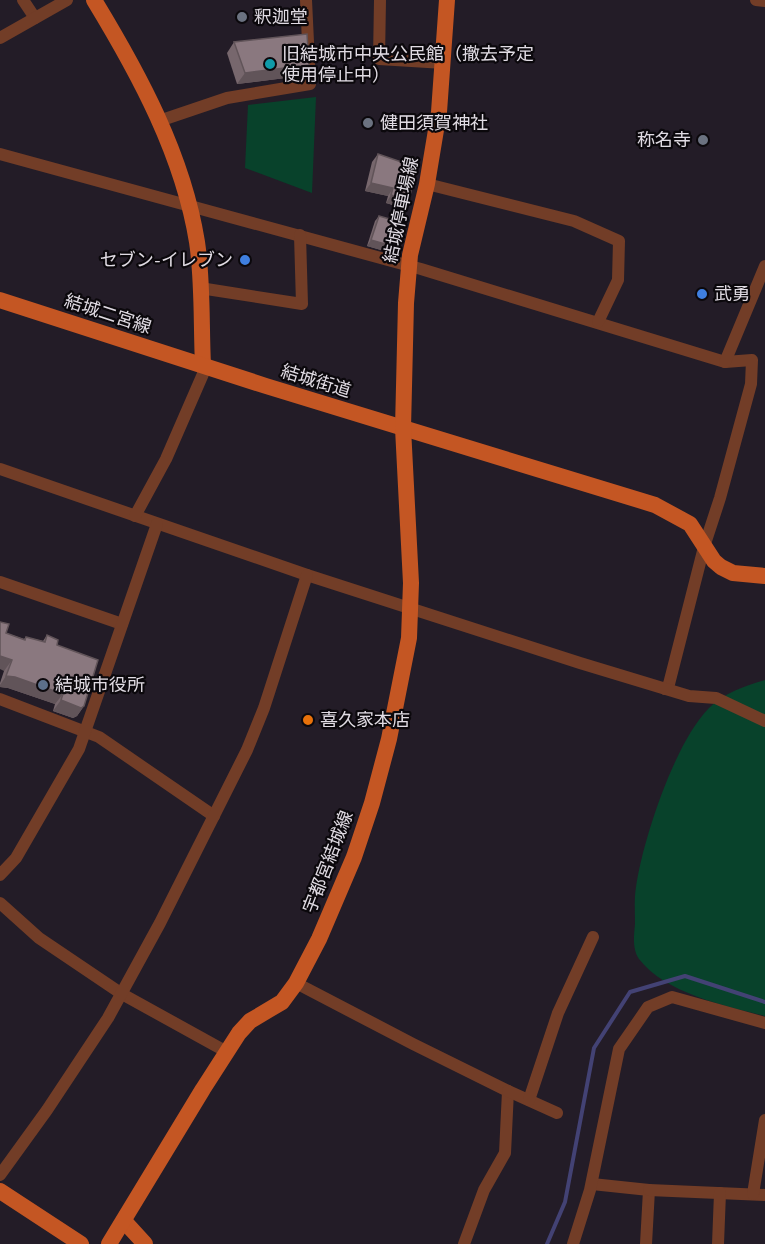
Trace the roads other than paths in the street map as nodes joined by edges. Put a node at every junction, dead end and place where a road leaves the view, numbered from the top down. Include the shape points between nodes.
1 (23, 0) edge
2 (67, 0) edge
3 (93, 0) edge
4 (306, 0) edge
5 (380, 0) edge
6 (447, 0) edge
7 (756, 0) edge
8 (765, 1) edge
9 (35, 18) junction
10 (0, 38) edge
11 (444, 63) junction
12 (159, 121) junction
13 (0, 154) edge
14 (427, 184) junction
15 (190, 205) junction
16 (300, 235) junction
17 (409, 266) junction
18 (765, 266) edge
19 (200, 288) junction
20 (0, 300) edge
21 (598, 322) junction
22 (725, 362) junction
23 (203, 365) junction
24 (403, 428) junction
25 (0, 469) edge
26 (135, 516) junction
27 (157, 524) junction
28 (704, 547) junction
29 (307, 575) junction
30 (765, 576) edge
31 (0, 582) edge
32 (411, 608) junction
33 (122, 624) junction
34 (665, 689) junction
35 (0, 699) edge
36 (765, 721) edge
37 (84, 731) junction
38 (214, 816) junction
39 (0, 875) edge
40 (0, 903) edge
41 (593, 937) dead end
42 (296, 983) junction
43 (122, 994) junction
44 (765, 1023) edge
45 (227, 1052) junction
46 (508, 1091) junction
47 (529, 1100) junction
48 (557, 1113) dead end
49 (765, 1120) edge
50 (764, 1136) edge
51 (0, 1175) edge
52 (592, 1184) junction
53 (649, 1190) junction
54 (0, 1191) edge
55 (720, 1193) junction
56 (759, 1194) edge
57 (124, 1221) junction
58 (81, 1244) edge
59 (109, 1244) edge
60 (145, 1244) edge
61 (464, 1244) edge
62 (573, 1244) edge
63 (646, 1244) edge
64 (718, 1244) edge

1 - 9 street
2 - 9 street
3 - 12 main road
4 - 12 street via 310,84 227,98
5 - 11 street via 379,60
6 - 11 main road, 結城停車場線
7 - 8 street
9 - 10 street
11 - 14 main road, 結城停車場線
12 - 15 main road
13 - 15 street
14 - 17 main road, 結城停車場線
14 - 21 street via 574,221 619,241 618,280
15 - 16 street
15 - 19 main road
16 - 17 street
16 - 19 street via 302,304
17 - 21 street
17 - 24 main road, 結城停車場線
18 - 22 street
19 - 23 main road
20 - 23 main road, 結城二宮線
21 - 22 street
22 - 28 street via 752,360 751,384
23 - 24 main road, 結城街道
23 - 26 street via 203,374 165,459
24 - 28 main road, 結城街道 via 655,505 690,524
24 - 32 main road, 宇都宮結城線
25 - 26 street
26 - 27 street
27 - 29 street
27 - 33 street
28 - 30 main road, 結城街道 via 714,561 733,573
28 - 34 street
29 - 32 street
29 - 38 street via 247,750
31 - 33 street
32 - 34 street
32 - 42 main road, 宇都宮結城線 via 403,671 372,803 354,857
33 - 37 street
34 - 36 street via 716,698
35 - 37 street
37 - 38 street
37 - 39 street via 79,749 16,858
38 - 43 street
40 - 43 street via 39,938
41 - 47 street via 558,1013
42 - 45 main road, 宇都宮結城線 via 282,1002 250,1021
42 - 46 street
43 - 45 street
43 - 51 street
44 - 52 street via 672,997 648,1007 619,1049
45 - 57 main road, 宇都宮結城線
46 - 47 street
46 - 61 street via 505,1153 484,1190
47 - 48 street
49 - 50 street
50 - 56 street
52 - 53 street
52 - 62 street
53 - 55 street
53 - 63 street
54 - 58 main road
55 - 56 street
55 - 64 street
57 - 59 main road, 宇都宮結城線
57 - 60 main road

